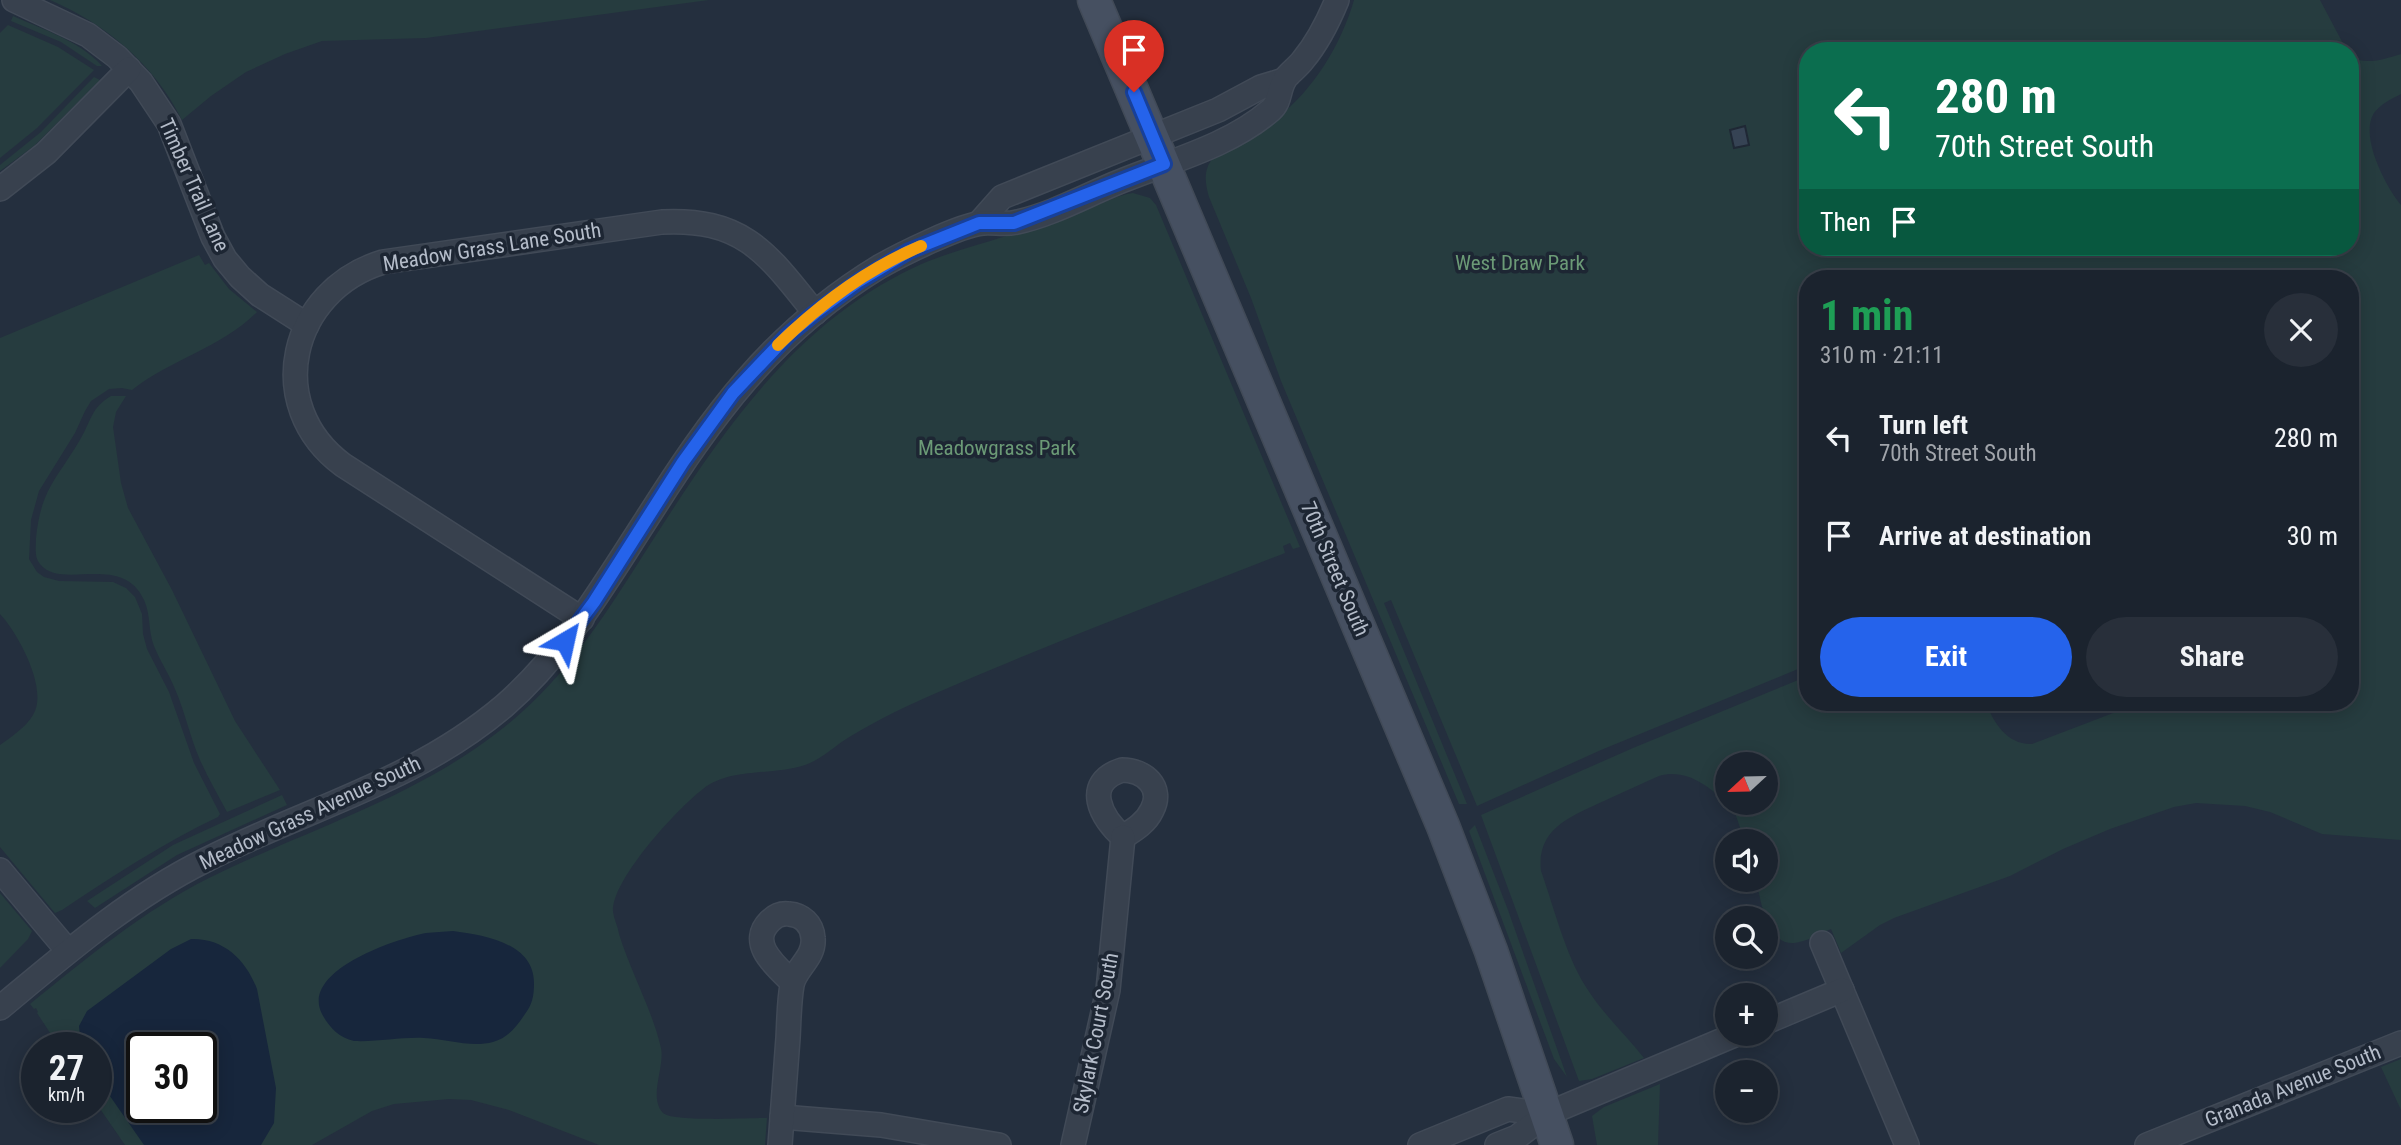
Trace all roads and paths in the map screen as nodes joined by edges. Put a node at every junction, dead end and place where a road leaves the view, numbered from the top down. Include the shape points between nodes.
1 (14, 0) edge
2 (1094, 0) edge
3 (1337, 0) edge
4 (129, 69) junction
5 (1284, 80) junction
6 (1152, 136) junction
7 (1164, 164) junction
8 (0, 189) edge
9 (979, 223) junction
10 (815, 313) junction
11 (307, 324) junction
12 (582, 619) junction
13 (1123, 837) dead end
14 (0, 870) edge
15 (1822, 943) dead end
16 (68, 951) junction
17 (792, 982) dead end
18 (1842, 990) junction
19 (0, 1008) edge
20 (1778, 1017) edge
21 (1715, 1043) edge
22 (2401, 1043) edge
23 (1547, 1114) junction
24 (782, 1117) junction
25 (780, 1145) edge
26 (999, 1145) edge
27 (1073, 1145) edge
28 (1420, 1145) edge
29 (1497, 1145) edge
30 (1557, 1145) edge
31 (1907, 1145) edge
32 (2147, 1145) edge

1 - 4 street, Timber Trail Lane via 88,35
2 - 6 main road, 70th Street South
3 - 5 street, Meadow Grass Avenue South via 1313,47
4 - 8 street via 46,153
4 - 11 street, Timber Trail Lane via 169,124 225,259 260,295
5 - 6 street, Meadow Grass Avenue South
5 - 7 street, Meadow Grass Avenue South via 1277,105 1256,122
6 - 7 main road, 70th Street South
6 - 9 street, Meadow Grass Avenue South via 1002,197
7 - 9 street, Meadow Grass Avenue South via 1014,223
7 - 23 main road, 70th Street South via 1443,826
9 - 10 street, Meadow Grass Avenue South via 894,259
10 - 11 street, Meadow Grass Lane South via 775,262 742,236 682,221 383,262 340,282
10 - 12 street, Meadow Grass Avenue South via 733,393
11 - 12 street, Meadow Grass Lane South via 298,346 297,386 304,415 325,449
12 - 16 street, Meadow Grass Avenue South via 520,691 449,747 372,788 204,860 146,894
13 - 27 street, Skylark Court South via 1108,990
14 - 16 street
15 - 18 street
16 - 19 street, Meadow Grass Avenue South
17 - 24 street
18 - 20 street
18 - 31 street
21 - 23 street
22 - 32 street, Granada Avenue South
23 - 28 street via 1508,1109
23 - 29 street via 1517,1137
23 - 30 main road, 70th Street South
24 - 25 street
24 - 26 street via 881,1125

